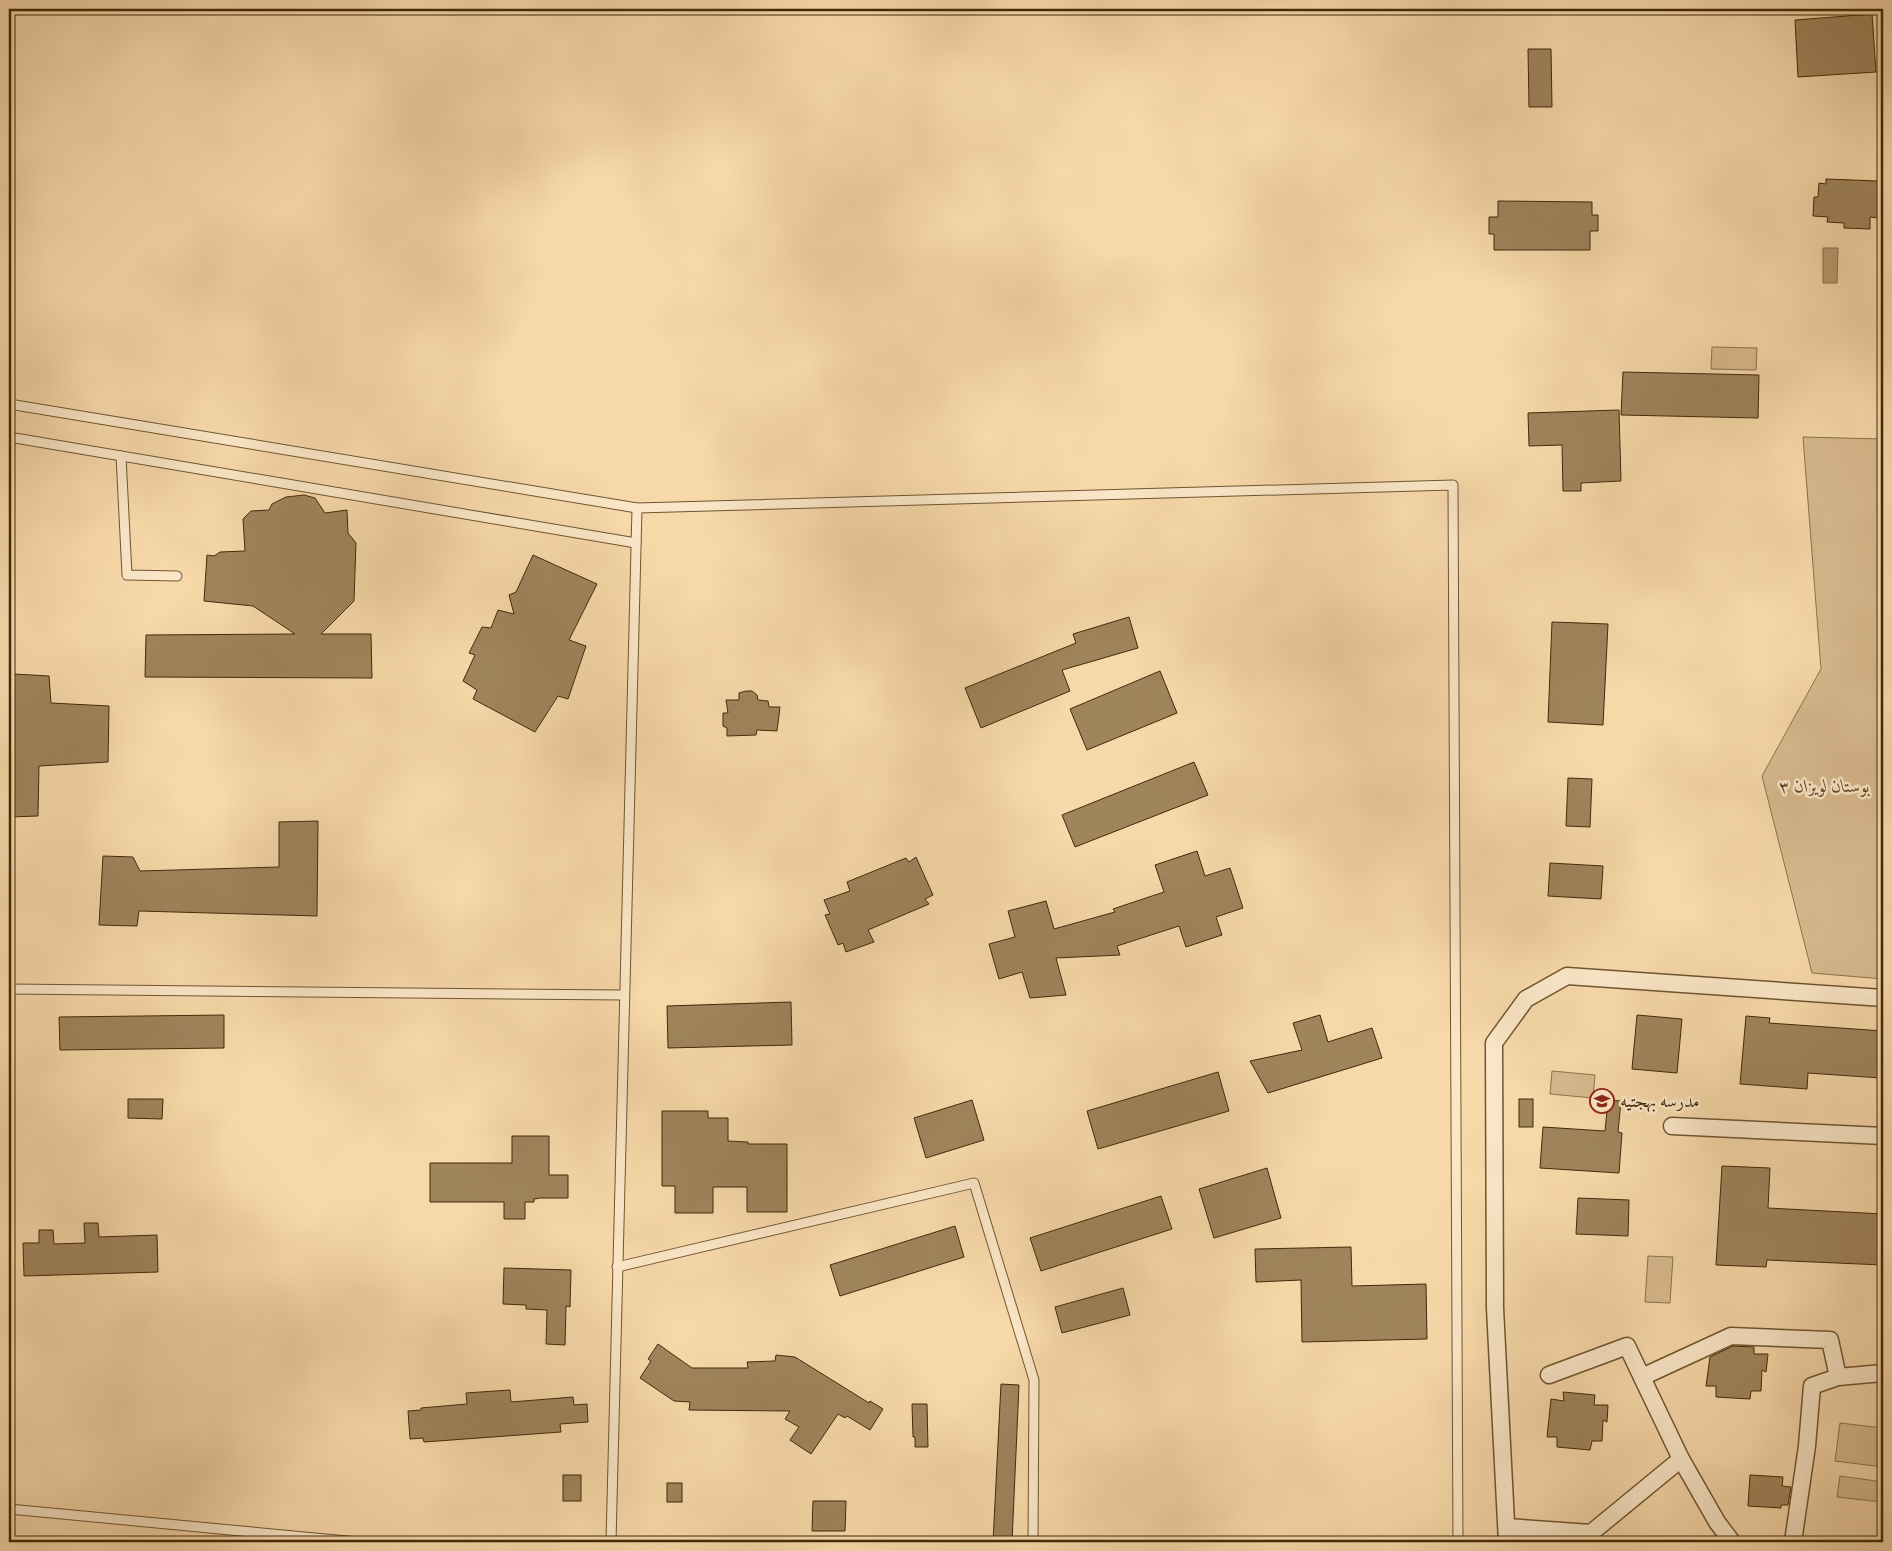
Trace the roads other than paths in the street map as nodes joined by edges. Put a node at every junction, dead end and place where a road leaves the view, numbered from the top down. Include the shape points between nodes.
1 (9, 404) edge
2 (9, 437) edge
3 (121, 456) junction
4 (637, 508) junction
5 (636, 543) junction
6 (177, 576) dead end
7 (9, 989) edge
8 (623, 995) junction
9 (1883, 998) edge
10 (1672, 1126) dead end
11 (1883, 1136) edge
12 (617, 1267) junction
13 (1883, 1373) edge
14 (1549, 1375) dead end
15 (1642, 1377) junction
16 (1838, 1377) junction
17 (1681, 1459) junction
18 (9, 1509) edge
19 (1507, 1535) edge
20 (1547, 1536) edge
21 (1591, 1538) edge
22 (358, 1542) edge
23 (611, 1542) edge
24 (1033, 1542) edge
25 (1458, 1542) edge
26 (1732, 1542) edge
27 (1793, 1542) edge

1 - 4 lane
2 - 3 lane
3 - 5 lane
3 - 6 lane via 128,575
4 - 5 lane
4 - 25 lane via 1453,485
5 - 8 lane
7 - 8 lane
8 - 12 lane
9 - 19 street via 1567,976 1526,999 1494,1043 1495,1308
10 - 11 street
12 - 23 lane
12 - 24 lane via 974,1183 1034,1380
13 - 16 street
14 - 15 street via 1627,1346
15 - 16 street via 1731,1336 1830,1340
15 - 17 street
16 - 27 street via 1812,1386
17 - 21 street
17 - 26 street via 1716,1522
18 - 22 lane
19 - 20 street
20 - 21 street

